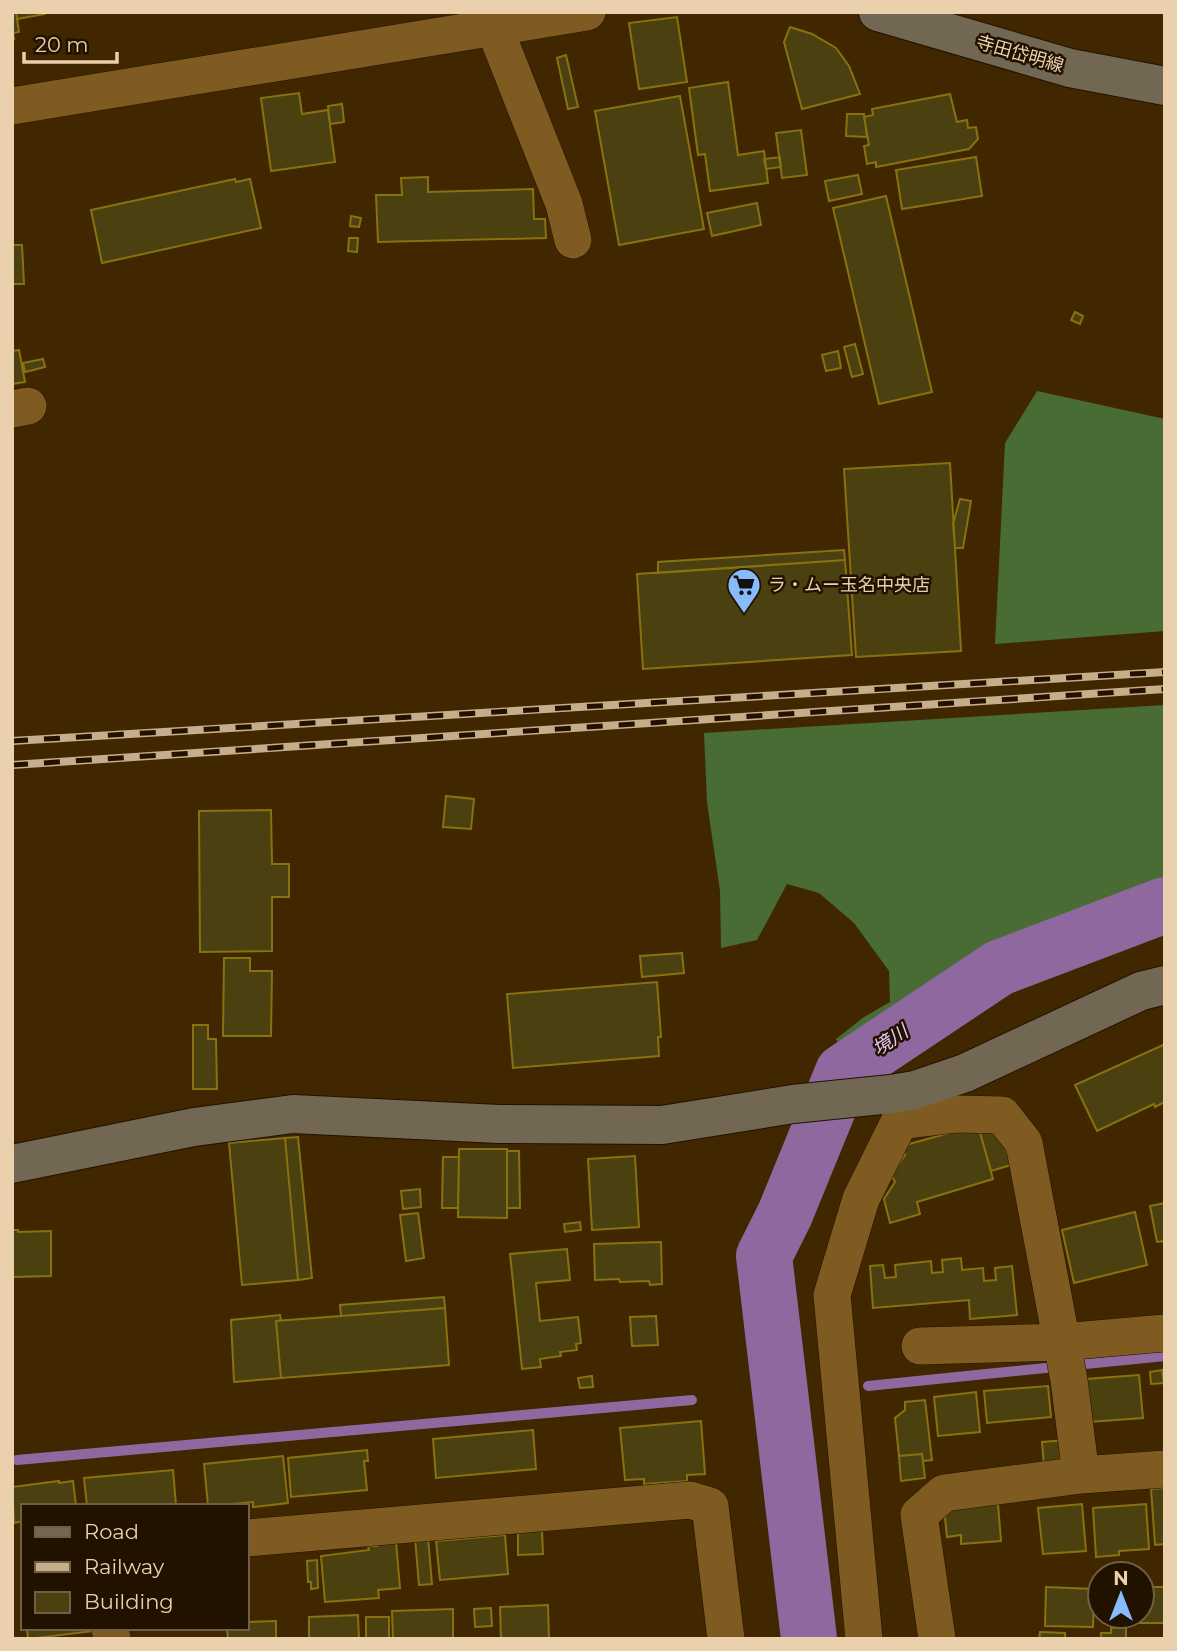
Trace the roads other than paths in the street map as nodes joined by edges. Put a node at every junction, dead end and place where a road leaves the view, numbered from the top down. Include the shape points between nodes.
1 (587, 12) edge
2 (878, 12) edge
3 (494, 27) junction
4 (1165, 86) edge
5 (12, 106) edge
6 (573, 240) dead end
7 (1165, 985) edge
8 (902, 1102) junction
9 (12, 1164) edge
10 (1165, 1333) edge
11 (920, 1346) dead end
12 (1065, 1359) junction
13 (1165, 1469) edge
14 (1081, 1475) junction
15 (248, 1538) edge
16 (726, 1639) edge
17 (864, 1639) edge
18 (937, 1639) edge

1 - 3 street
2 - 4 street, 寺田岱明線 via 1070,68
3 - 5 street
3 - 6 street via 564,204
7 - 8 street via 1141,991
8 - 9 street via 793,1104 662,1125 499,1124 293,1114 194,1127
8 - 12 street via 957,1114 1002,1115 1024,1143
8 - 17 street via 861,1199 832,1295
10 - 12 street
11 - 12 street
12 - 14 street
13 - 14 street
14 - 18 street via 944,1493 919,1515
15 - 16 street via 690,1500 710,1506

